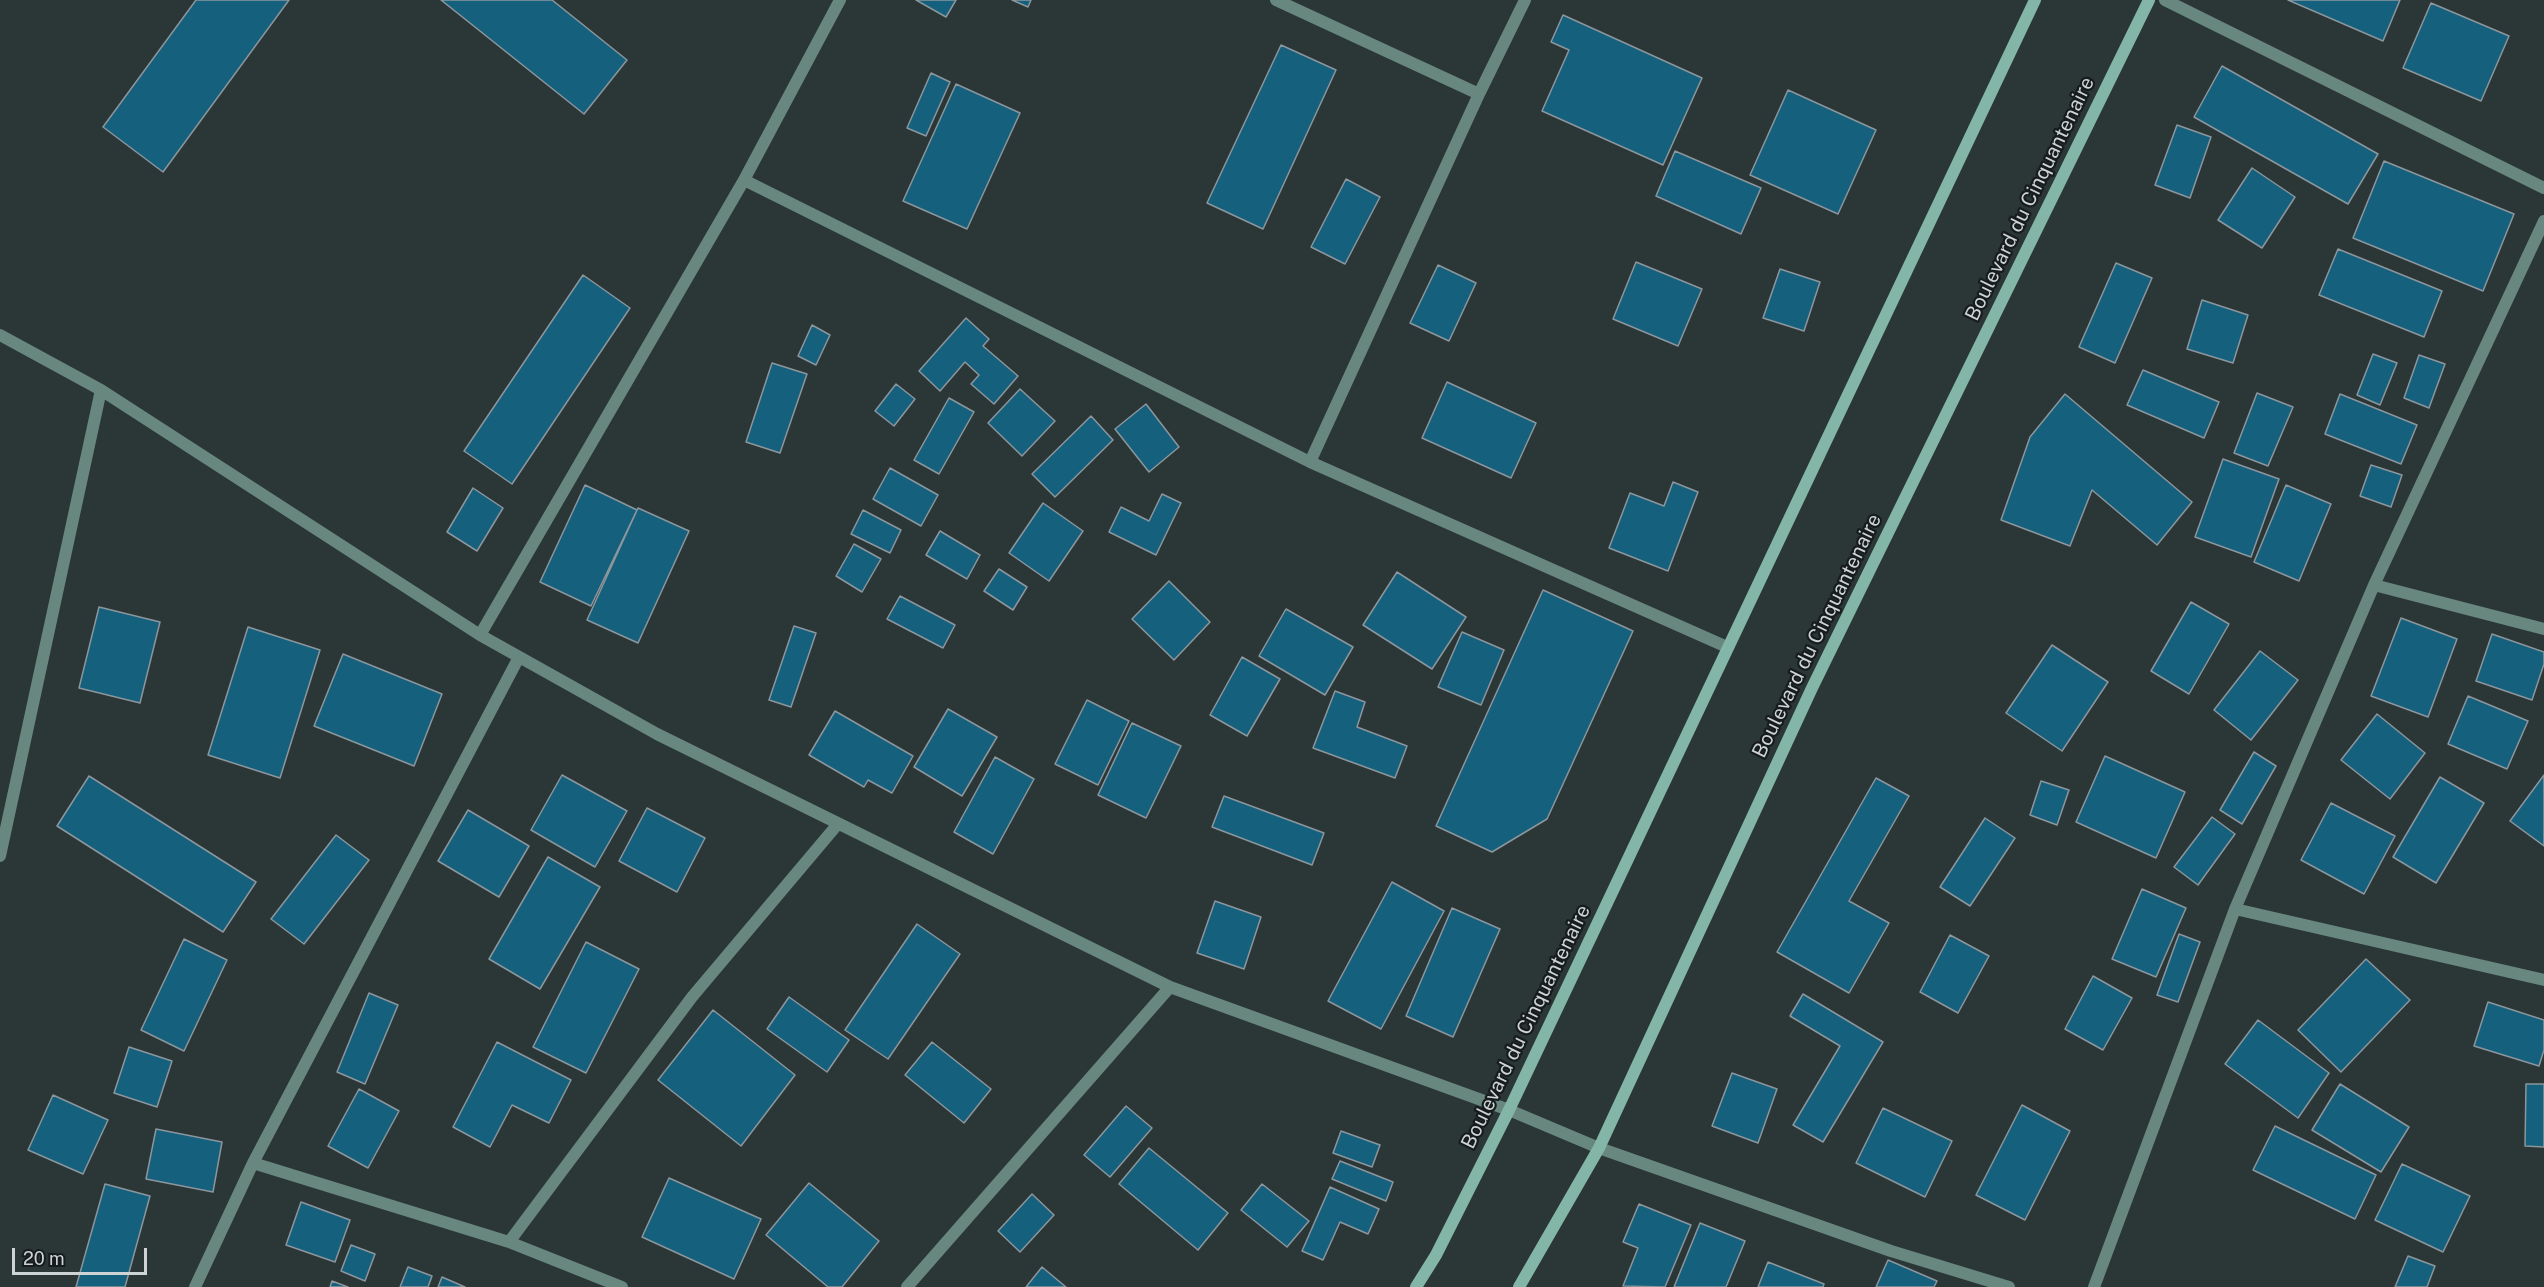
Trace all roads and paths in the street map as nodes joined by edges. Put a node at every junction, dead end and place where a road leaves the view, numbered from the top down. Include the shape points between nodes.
1 (840, 0) edge
2 (1276, 0) edge
3 (1525, 0) edge
4 (2035, 0) edge
5 (2149, 0) edge
6 (2165, 0) edge
7 (1479, 94) junction
8 (744, 180) junction
9 (2544, 188) edge
10 (2544, 221) edge
11 (0, 335) edge
12 (101, 390) junction
13 (1310, 462) junction
14 (2374, 585) junction
15 (2544, 629) edge
16 (480, 635) junction
17 (1727, 647) junction
18 (519, 657) junction
19 (837, 825) junction
20 (0, 856) edge
21 (2235, 909) junction
22 (2544, 980) edge
23 (1170, 987) junction
24 (1509, 1110) junction
25 (1599, 1148) junction
26 (253, 1163) junction
27 (508, 1242) junction
28 (195, 1287) edge
29 (622, 1287) edge
30 (907, 1287) edge
31 (1416, 1287) edge
32 (1519, 1287) edge
33 (2009, 1287) edge
34 (2094, 1287) edge

1 - 8 street
2 - 7 street
3 - 7 street
4 - 17 main road, Boulevard du Cinquantenaire
5 - 25 main road, Boulevard du Cinquantenaire via 1812,688
6 - 9 street
7 - 13 street
8 - 13 street
8 - 16 street
10 - 14 street
11 - 12 street
12 - 16 street
12 - 20 street
13 - 17 street
14 - 15 street
14 - 21 street
16 - 18 street
17 - 24 main road, Boulevard du Cinquantenaire
18 - 19 street via 657,734
18 - 26 street
19 - 23 street
19 - 27 street via 692,997
21 - 22 street
21 - 34 street
23 - 24 street
23 - 30 street
24 - 25 street
24 - 31 main road, Boulevard du Cinquantenaire
25 - 32 main road, Boulevard du Cinquantenaire
25 - 33 street via 1891,1251
26 - 27 street
26 - 28 street
27 - 29 street

